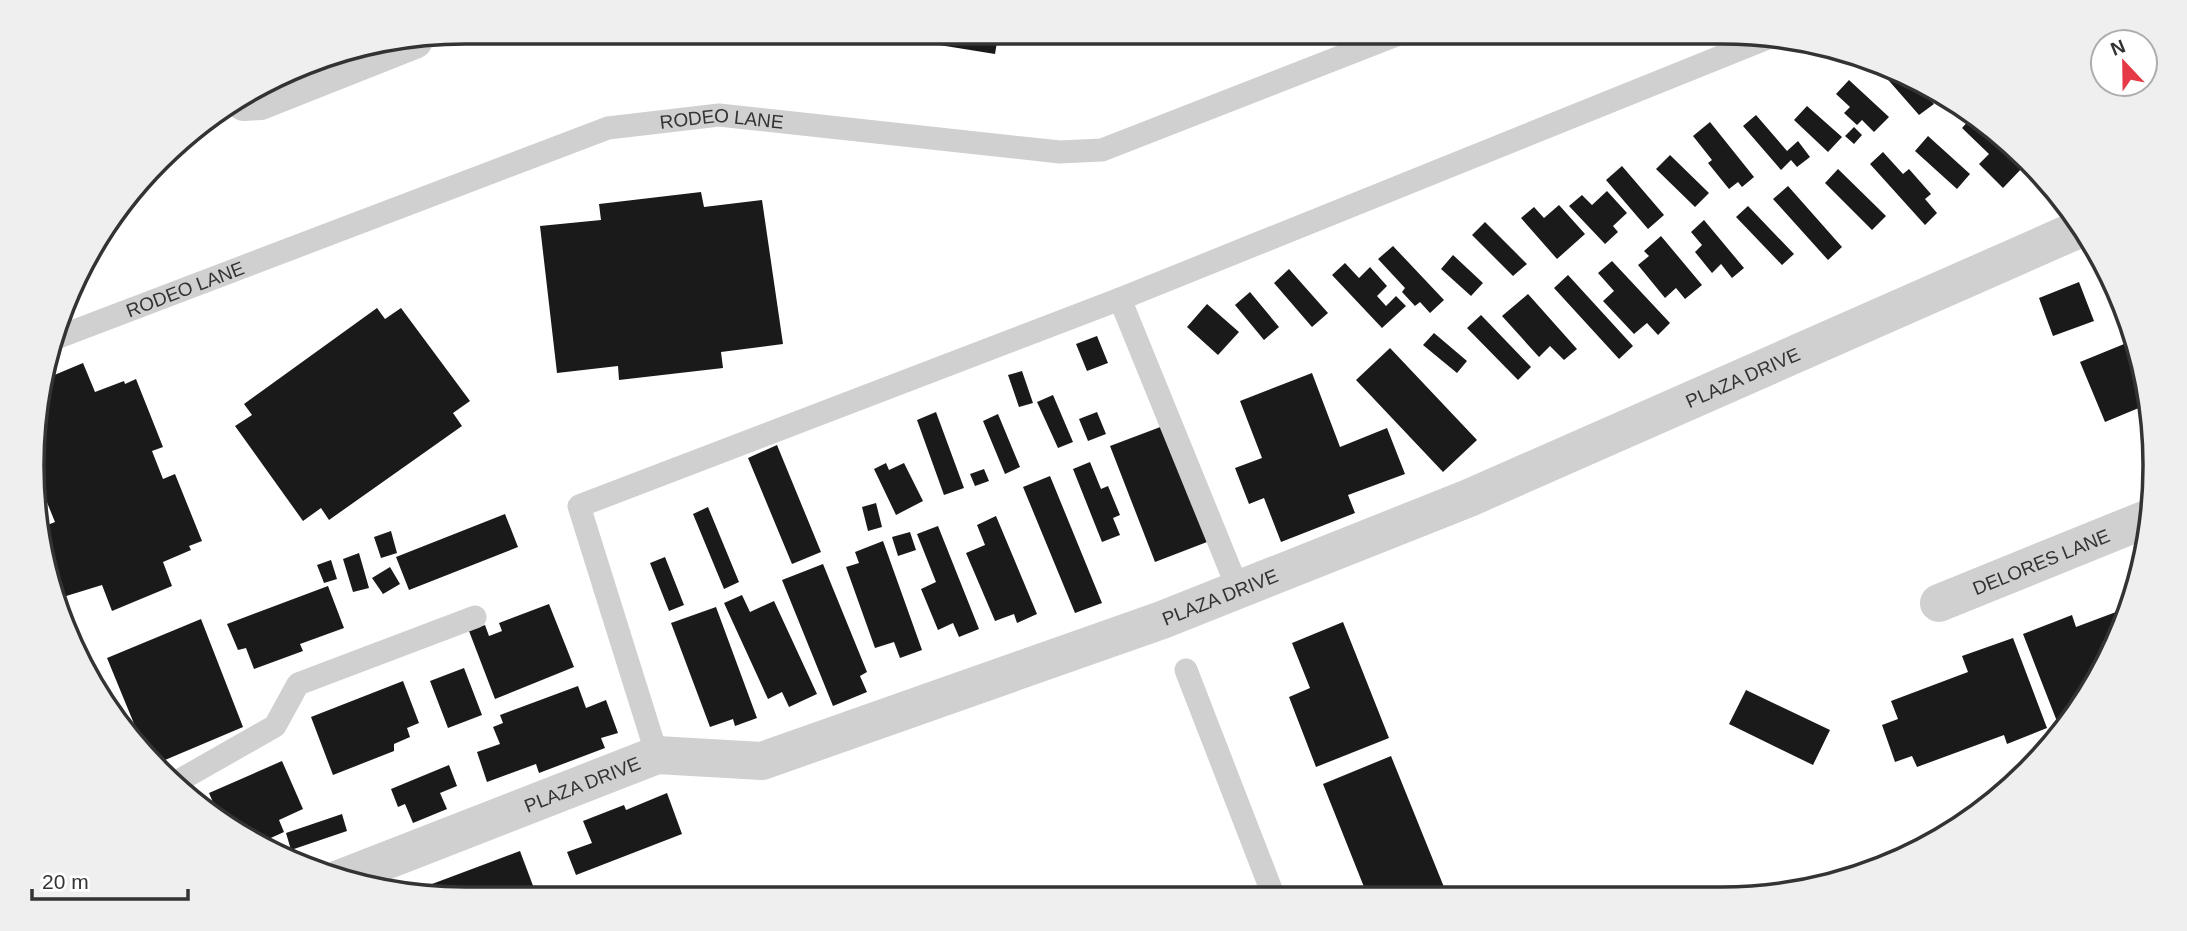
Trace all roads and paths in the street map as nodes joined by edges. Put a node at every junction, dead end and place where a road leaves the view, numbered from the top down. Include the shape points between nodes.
1 (1373, 44) edge
2 (1750, 45) edge
3 (379, 53) edge
4 (265, 95) edge
5 (2073, 232) edge
6 (1120, 299) junction
7 (65, 335) edge
8 (2140, 522) edge
9 (1238, 589) junction
10 (1939, 603) dead end
11 (475, 617) dead end
12 (1185, 670) dead end
13 (657, 755) junction
14 (182, 779) edge
15 (354, 872) edge
16 (1270, 887) edge

1 - 7 lane, RODEO LANE via 1102,150 1060,152 719,115 608,128
2 - 6 lane
3 - 4 street
5 - 9 street, PLAZA DRIVE via 1469,498
6 - 9 lane
6 - 13 lane via 579,506
8 - 10 street, DELORES LANE
9 - 13 street, PLAZA DRIVE via 1149,625 762,761
11 - 14 lane via 299,684 275,726
12 - 16 lane
13 - 15 street, PLAZA DRIVE

